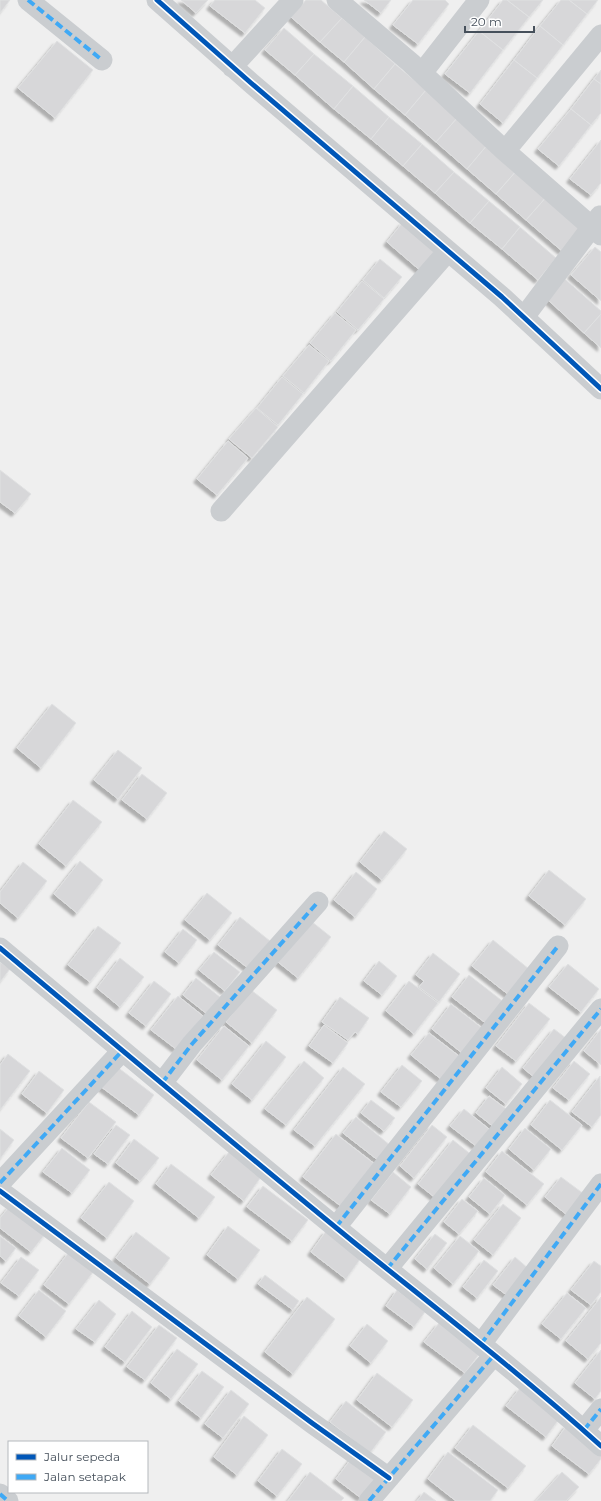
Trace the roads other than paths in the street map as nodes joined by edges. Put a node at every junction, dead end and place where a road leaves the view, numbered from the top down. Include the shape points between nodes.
1 (28, 0) edge
2 (157, 0) edge
3 (293, 0) edge
4 (337, 0) edge
5 (479, 0) edge
6 (601, 34) edge
7 (102, 60) dead end
8 (232, 67) junction
9 (422, 73) junction
10 (505, 151) junction
11 (598, 225) edge
12 (448, 251) junction
13 (524, 318) junction
14 (601, 389) edge
15 (221, 511) dead end
16 (318, 902) dead end
17 (558, 946) dead end
18 (0, 948) edge
19 (601, 1009) edge
20 (122, 1051) junction
21 (162, 1083) junction
22 (0, 1183) edge
23 (601, 1184) edge
24 (0, 1191) edge
25 (336, 1227) junction
26 (387, 1269) junction
27 (487, 1350) junction
28 (601, 1409) edge
29 (584, 1430) junction
30 (601, 1446) edge
31 (389, 1478) junction
32 (0, 1494) edge
33 (8, 1501) edge
34 (368, 1501) edge

1 - 7 street
2 - 8 street
3 - 8 street
4 - 9 street
5 - 9 street
6 - 10 street
8 - 12 street
9 - 10 street
10 - 11 street
11 - 13 street
12 - 13 street
12 - 15 street
13 - 14 street
16 - 21 street via 192,1044
17 - 25 street
18 - 20 street
19 - 26 street
20 - 21 street
20 - 22 street
21 - 25 street
23 - 27 street
24 - 31 street
25 - 26 street
26 - 27 street
27 - 29 street
27 - 31 street
28 - 29 street
29 - 30 street
31 - 34 street
32 - 33 street

